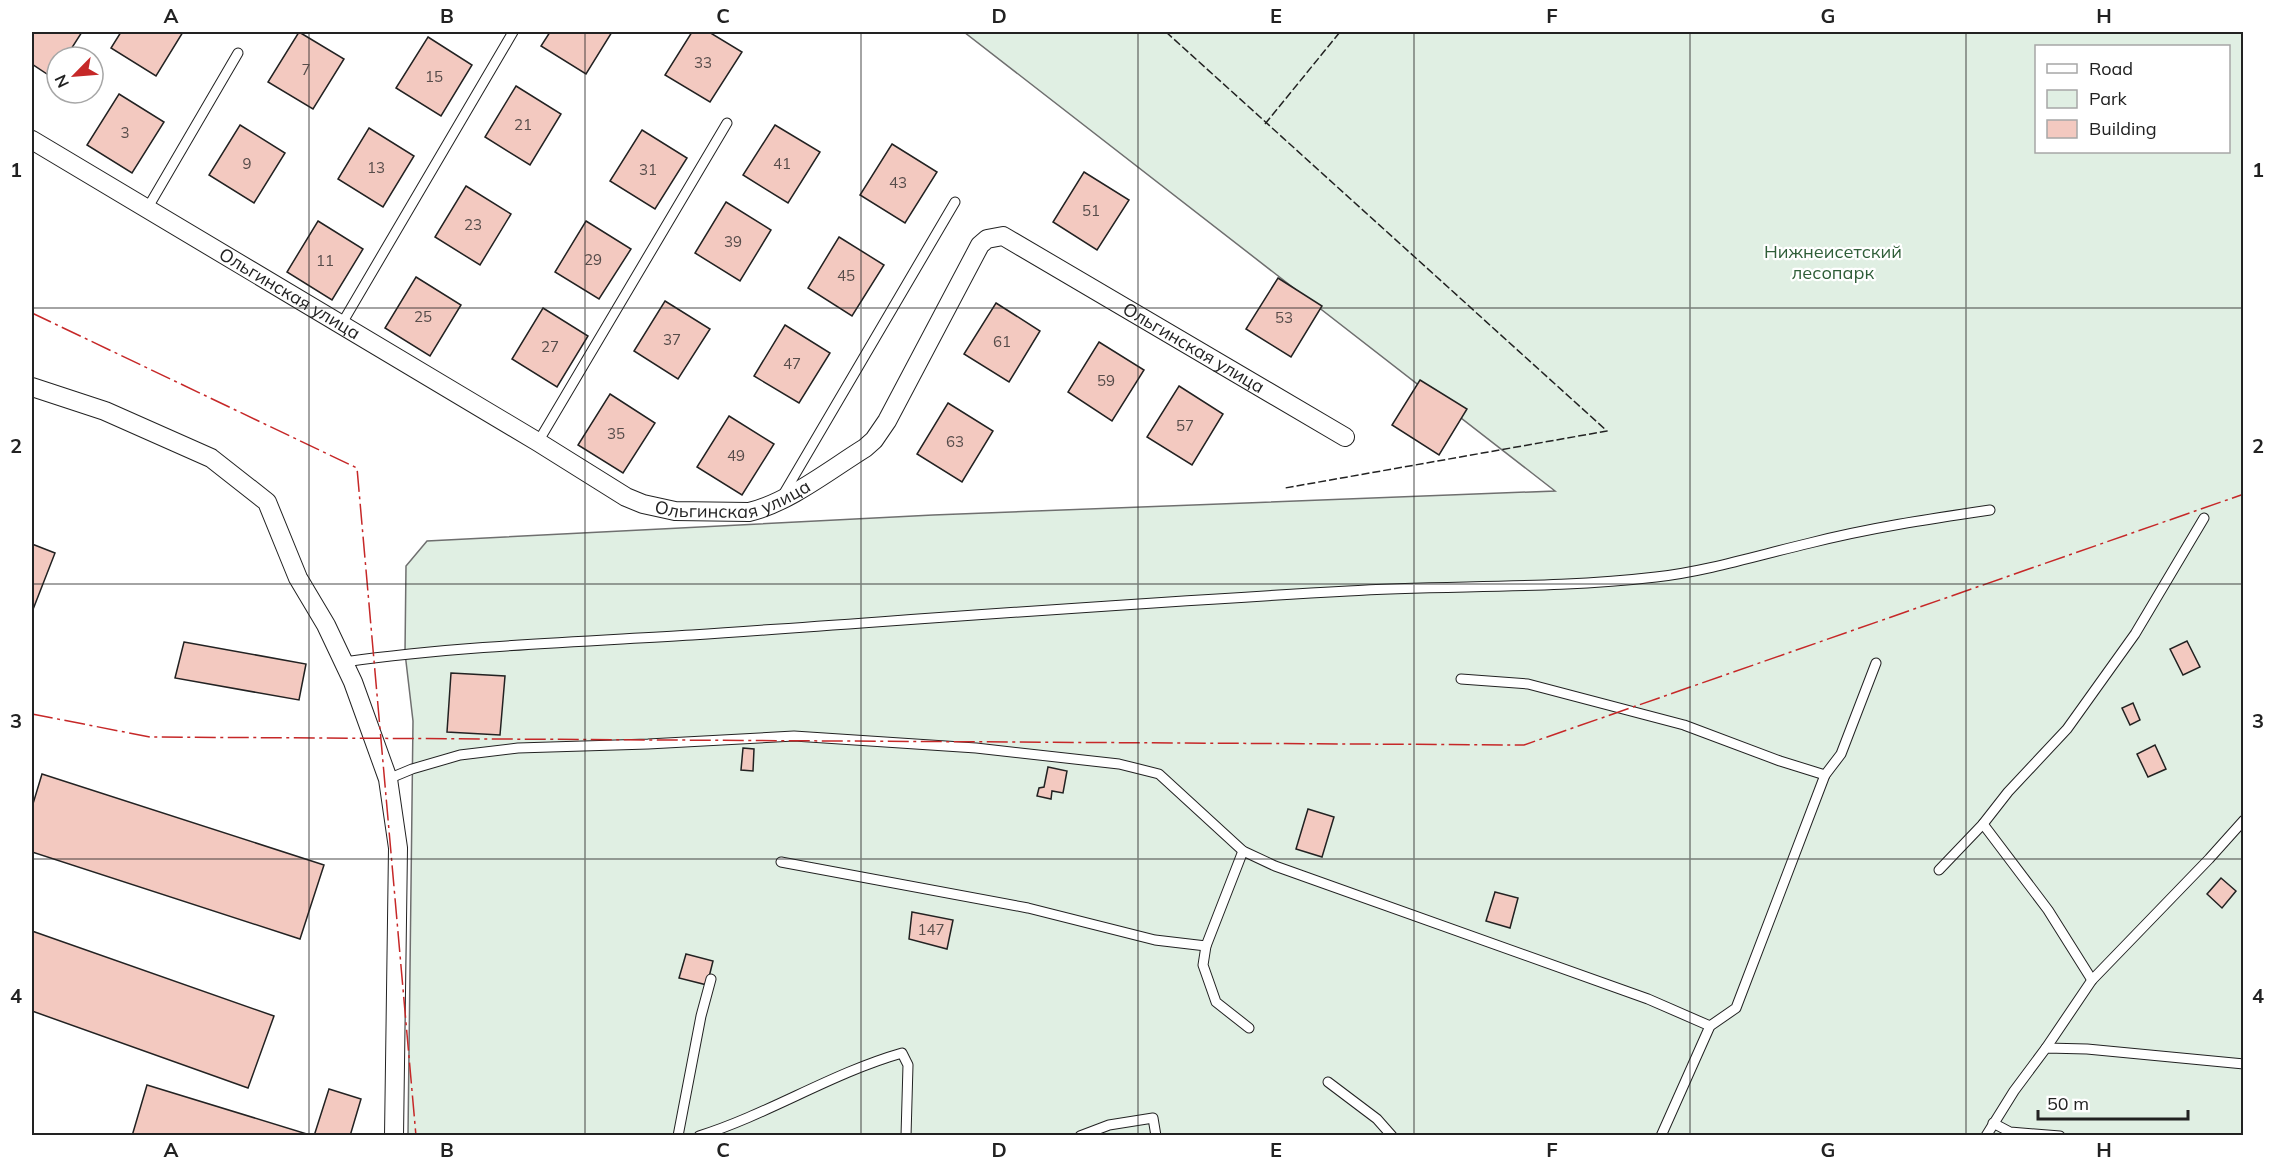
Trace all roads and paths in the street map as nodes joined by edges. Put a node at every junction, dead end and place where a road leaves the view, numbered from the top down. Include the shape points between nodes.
1 (513, 32) edge
2 (238, 52) dead end
3 (727, 123) dead end
4 (32, 140) edge
5 (955, 202) dead end
6 (147, 209) junction
7 (340, 325) junction
8 (32, 387) edge
9 (1345, 437) dead end
10 (538, 442) junction
11 (778, 502) junction
12 (1990, 510) dead end
13 (2204, 518) dead end
14 (344, 662) junction
15 (1876, 663) dead end
16 (1461, 679) dead end
17 (1825, 775) junction
18 (388, 778) junction
19 (2244, 820) edge
20 (1983, 824) junction
21 (1243, 851) junction
22 (781, 862) dead end
23 (1939, 870) dead end
24 (1206, 946) junction
25 (711, 980) dead end
26 (2092, 980) junction
27 (1710, 1026) junction
28 (1249, 1028) dead end
29 (2046, 1048) junction
30 (2244, 1064) edge
31 (1328, 1082) dead end
32 (1993, 1123) junction
33 (394, 1136) edge
34 (678, 1136) edge
35 (699, 1136) edge
36 (906, 1136) edge
37 (1080, 1136) edge
38 (1156, 1136) edge
39 (1392, 1136) edge
40 (1661, 1136) edge
41 (1986, 1136) edge
42 (2060, 1136) edge

1 - 7 lane
2 - 6 lane
3 - 10 lane
4 - 6 street, Ольгинская улица
5 - 11 lane
6 - 7 street, Ольгинская улица
7 - 10 street, Ольгинская улица
8 - 14 street via 105,411 211,458 267,502 298,578
9 - 11 street, Ольгинская улица via 1003,236 994,236 980,245 874,440
10 - 11 street, Ольгинская улица via 626,497 660,508 749,512
12 - 14 lane via 1920,520 1659,577 1578,584 1351,591 509,644
13 - 20 lane via 2135,634 2067,729
14 - 18 street
15 - 17 lane via 1841,754
16 - 17 lane via 1528,684 1684,725
17 - 27 lane via 1736,1008
18 - 21 lane via 460,755 518,748 794,736 976,748 1119,764 1159,774
18 - 33 street via 398,848
19 - 26 lane
20 - 23 lane
20 - 26 lane via 2048,910
21 - 24 lane
21 - 27 lane via 1275,866 1648,999
22 - 24 lane via 1028,908 1155,940
24 - 28 lane via 1203,965 1216,1002
25 - 34 lane via 700,1016
26 - 29 lane
27 - 40 lane
29 - 30 lane
29 - 32 lane
31 - 39 lane via 1377,1119
32 - 41 lane
32 - 42 lane via 2010,1132
35 - 36 lane via 870,1062 902,1053 908,1065
37 - 38 lane via 1109,1125 1153,1118

